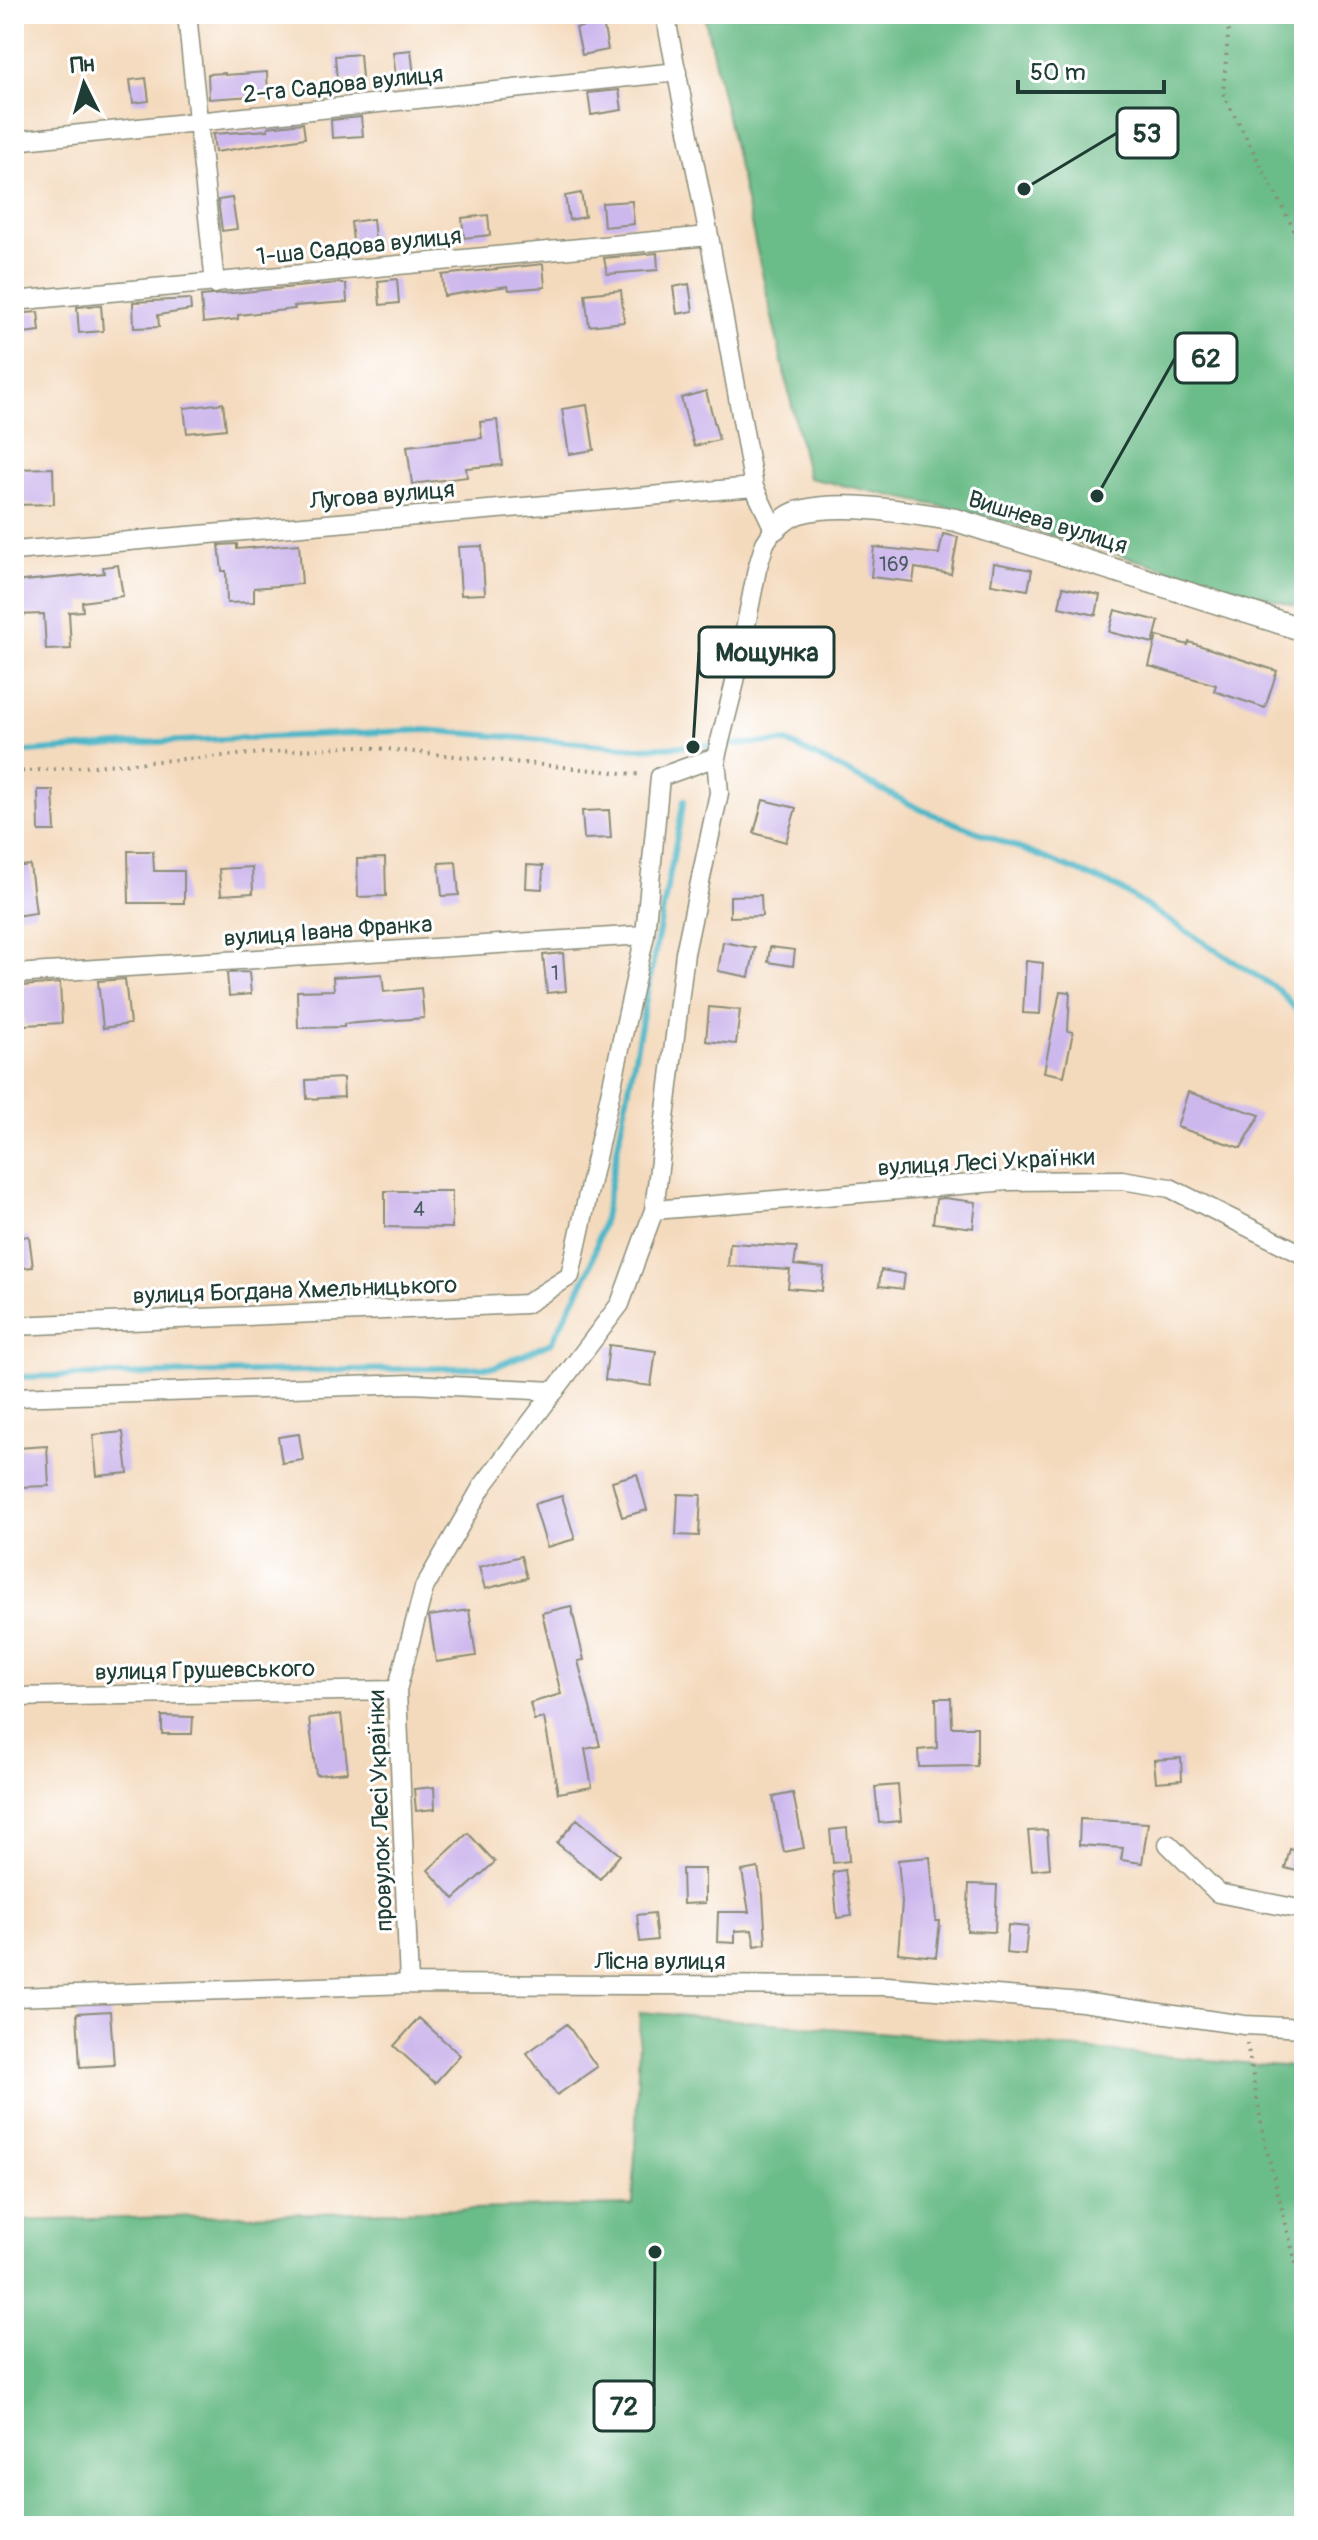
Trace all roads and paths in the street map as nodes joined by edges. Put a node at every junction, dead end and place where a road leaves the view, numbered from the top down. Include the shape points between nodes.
1 (187, 14) edge
2 (665, 14) edge
3 (1230, 14) edge
4 (677, 72) junction
5 (198, 124) junction
6 (14, 141) edge
7 (709, 236) junction
8 (1304, 249) edge
9 (215, 284) junction
10 (14, 301) edge
11 (754, 487) junction
12 (774, 529) junction
13 (14, 551) edge
14 (1304, 630) edge
15 (716, 757) junction
16 (14, 772) edge
17 (660, 777) junction
18 (645, 935) junction
19 (14, 974) edge
20 (654, 1210) junction
21 (1304, 1255) edge
22 (14, 1326) edge
23 (555, 1391) junction
24 (14, 1397) edge
25 (397, 1690) junction
26 (14, 1697) edge
27 (1168, 1844) dead end
28 (1304, 1910) edge
29 (409, 1984) junction
30 (14, 1997) edge
31 (1244, 2025) junction
32 (1304, 2028) edge
33 (1303, 2284) edge
34 (1304, 2295) edge

1 - 5 street
2 - 4 street
3 - 8 path via 1223,93
4 - 5 street, 2-га Садова вулиця
4 - 7 street
5 - 6 street, 2-га Садова вулиця
5 - 9 street
7 - 9 street, 1-ша Садова вулиця
7 - 11 street
9 - 10 street, 1-ша Садова вулиця
11 - 12 street
11 - 13 street, Лугова вулиця
12 - 14 street, Вишнева вулиця via 800,512 832,509 956,520
12 - 15 street via 757,569
15 - 17 street
15 - 20 street via 719,793 685,953
16 - 17 path via 356,746
17 - 18 street
18 - 19 street, вулиця Івана Франка
18 - 22 street, вулиця Богдана Хмельницького via 570,1276 526,1304
20 - 21 street, вулиця Лесі Українки via 1008,1181 1122,1180 1170,1188
20 - 23 street via 620,1304
23 - 24 street via 411,1384
23 - 25 street, провулок Лесі Українки via 482,1487 424,1588
25 - 26 street, вулиця Грушевського
25 - 29 street, провулок Лесі Українки
27 - 28 street via 1218,1893
29 - 30 street, Лісна вулиця
29 - 31 street, Лісна вулиця via 887,1986 1082,2002
31 - 32 street, Лісна вулиця
31 - 33 path via 1265,2143
33 - 34 path

